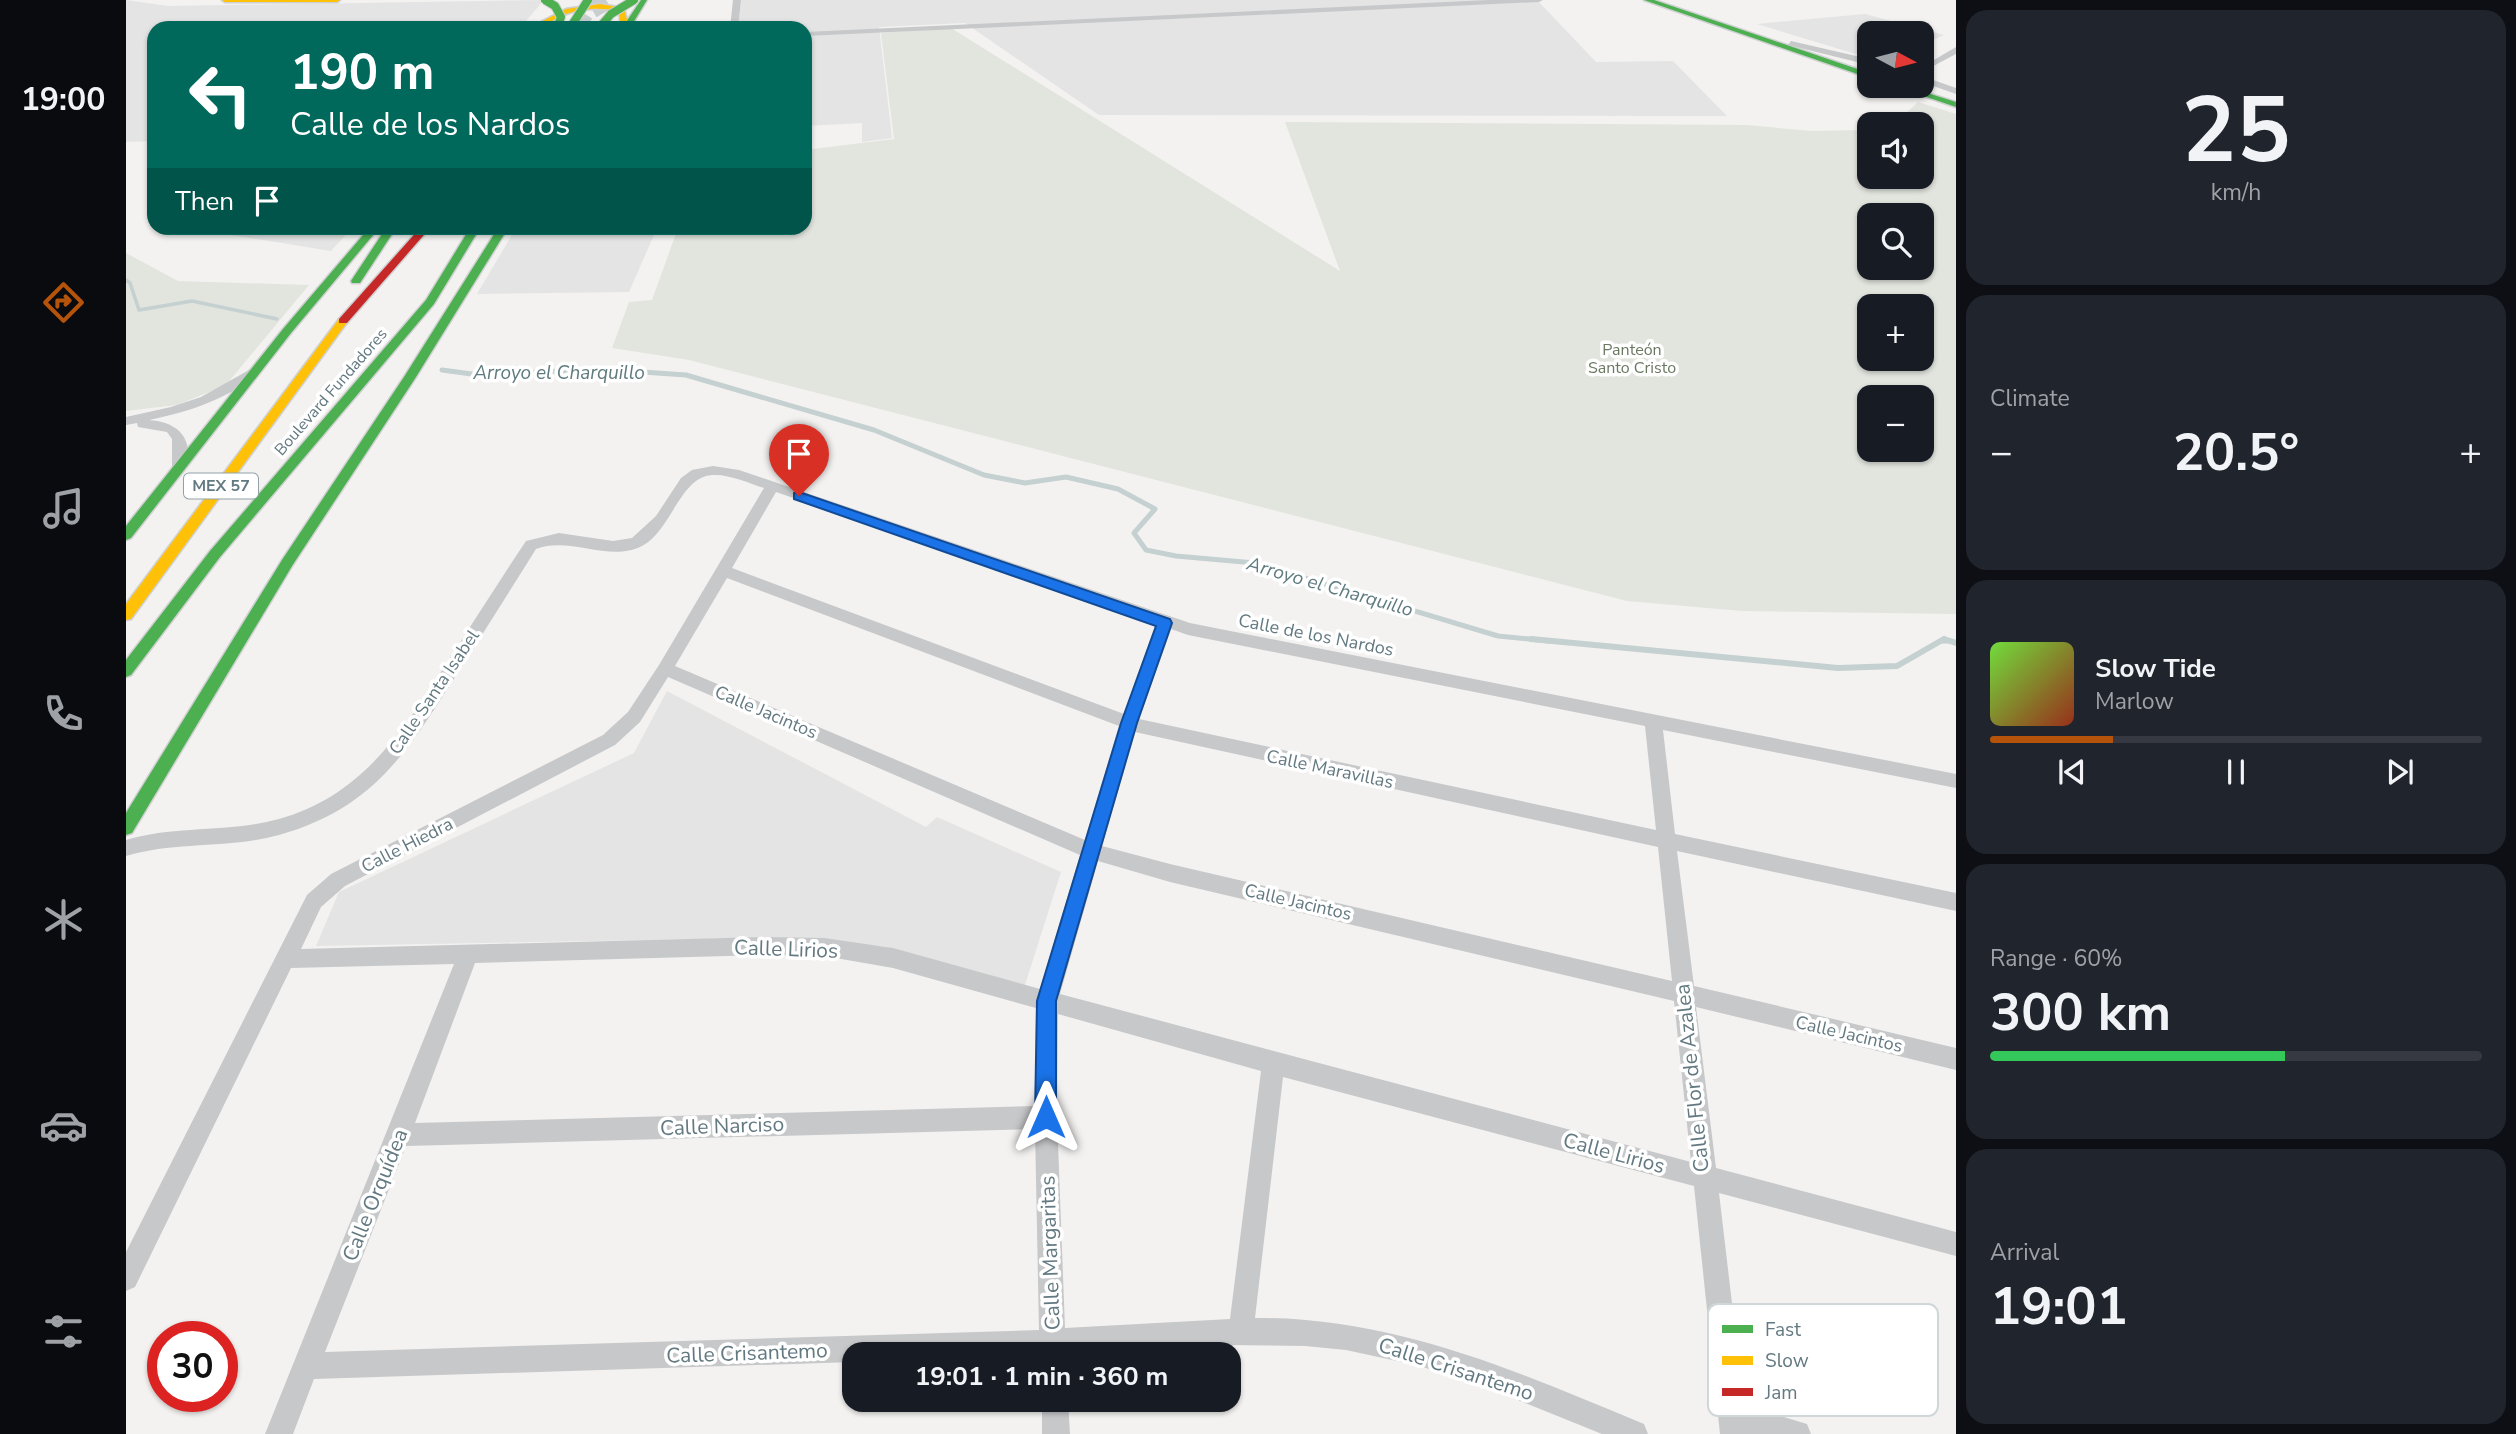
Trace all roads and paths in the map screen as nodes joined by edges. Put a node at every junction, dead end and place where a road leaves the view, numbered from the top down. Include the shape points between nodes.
1 (225, 0) edge
2 (337, 0) edge
3 (545, 0) edge
4 (556, 0) edge
5 (588, 0) edge
6 (618, 0) edge
7 (634, 0) edge
8 (644, 0) edge
9 (737, 0) edge
10 (1539, 0) edge
11 (1647, 0) edge
12 (1672, 0) edge
13 (542, 21) edge
14 (547, 21) edge
15 (559, 21) edge
16 (574, 21) edge
17 (604, 21) edge
18 (606, 21) edge
19 (625, 21) edge
20 (630, 21) edge
21 (735, 21) edge
22 (812, 34) edge
23 (1791, 43) junction
24 (1954, 53) edge
25 (1857, 59) edge
26 (1857, 64) edge
27 (1934, 64) edge
28 (1857, 72) edge
29 (1934, 83) edge
30 (1934, 90) edge
31 (1956, 91) edge
32 (1956, 97) edge
33 (1934, 98) edge
34 (1956, 105) edge
35 (368, 235) edge
36 (386, 235) edge
37 (395, 235) edge
38 (404, 235) edge
39 (419, 235) edge
40 (454, 235) edge
41 (471, 235) edge
42 (483, 235) edge
43 (499, 235) edge
44 (362, 287) junction
45 (351, 311) junction
46 (451, 311) junction
47 (424, 345) junction
48 (260, 365) junction
49 (369, 377) junction
50 (387, 384) dead end
51 (126, 422) edge
52 (179, 468) junction
53 (688, 479) joint
54 (772, 487) junction
55 (126, 535) edge
56 (722, 570) junction
57 (126, 615) edge
58 (1164, 623) junction
59 (665, 668) junction
60 (126, 671) edge
61 (1653, 722) junction
62 (1129, 723) junction
63 (1956, 781) edge
64 (126, 828) edge
65 (1666, 842) junction
66 (126, 848) edge
67 (1091, 851) junction
68 (1956, 902) edge
69 (468, 955) junction
70 (284, 959) junction
71 (1682, 995) junction
72 (1047, 1001) junction
73 (1956, 1059) edge
74 (1273, 1063) junction
75 (1046, 1117) junction
76 (399, 1135) junction
77 (1703, 1177) junction
78 (1956, 1244) edge
79 (126, 1278) edge
80 (1718, 1304) edge
81 (1241, 1332) junction
82 (1053, 1342) edge
83 (1130, 1342) edge
84 (842, 1354) edge
85 (305, 1366) junction
86 (1055, 1412) edge
87 (1733, 1424) edge
88 (279, 1434) edge
89 (1056, 1434) edge
90 (1634, 1434) edge
91 (1797, 1434) edge

1 - 2 main road
3 - 15 main road, bridge via 559,12
4 - 13 main road
5 - 16 main road, bridge
6 - 17 main road, bridge
7 - 18 main road, bridge
8 - 20 main road
9 - 21 street
10 - 22 street via 1232,9
11 - 28 main road
12 - 23 main road
14 - 19 main road via 566,8 603,5 622,9
23 - 25 street
23 - 26 main road
24 - 27 street
29 - 31 street
30 - 32 main road
33 - 34 main road
35 - 48 main road
36 - 45 main road via 356,282
37 - 44 main road via 365,275
38 - 44 main road
39 - 45 main road, Boulevard Fundadores / MEX 57
40 - 49 main road
41 - 49 main road, Boulevard Fundadores / MEX 57 via 429,302
42 - 46 main road
43 - 46 main road
44 - 45 main road
45 - 57 main road, Boulevard Fundadores / MEX 57
46 - 47 main road
47 - 50 main road
47 - 64 main road via 410,377 287,563
48 - 51 street via 232,389 200,404
48 - 52 main road
49 - 60 main road, Boulevard Fundadores / MEX 57 via 215,554
51 - 52 street via 175,430 180,437
52 - 55 main road
53 - 54 street, Calle de los Nardos via 712,469
53 - 66 street, Calle Santa Isabel via 652,531 635,543 554,537 531,545 401,746 342,799 286,826 169,838
54 - 56 street, Calle Hiedra
54 - 58 street, Calle de los Nardos
56 - 59 street, Calle Hiedra
56 - 62 street, Calle Maravillas
58 - 61 street, Calle de los Nardos
58 - 62 street, Calle Margaritas
59 - 67 street, Calle Jacintos
59 - 70 street, Calle Hiedra via 634,717 609,740 324,890 305,915
61 - 63 street, Calle de los Nardos
61 - 65 street, Calle Flor de Azalea
62 - 65 street, Calle Maravillas
62 - 67 street, Calle Margaritas
65 - 68 street, Calle Maravillas
65 - 71 street, Calle Flor de Azalea
67 - 71 street, Calle Jacintos
67 - 72 street, Calle Margaritas
69 - 70 street, Calle Lirios
69 - 72 street, Calle Lirios via 824,947 893,958
69 - 76 street, Calle Orquídea
70 - 79 street, Calle Hiedra
71 - 73 street, Calle Jacintos
71 - 77 street, Calle Flor de Azalea
72 - 74 street, Calle Lirios
72 - 75 street, Calle Margaritas
74 - 77 street, Calle Lirios
74 - 81 street
75 - 76 street, Calle Narciso
75 - 82 street, Calle Margaritas
76 - 85 street, Calle Orquídea
77 - 78 street, Calle Lirios
77 - 80 street, Calle Flor de Azalea
81 - 83 street, Calle Crisantemo
81 - 90 street, Calle Crisantemo via 1310,1333 1413,1351
84 - 85 street, Calle Crisantemo
85 - 88 street, Calle Orquídea
86 - 89 street
87 - 91 street

